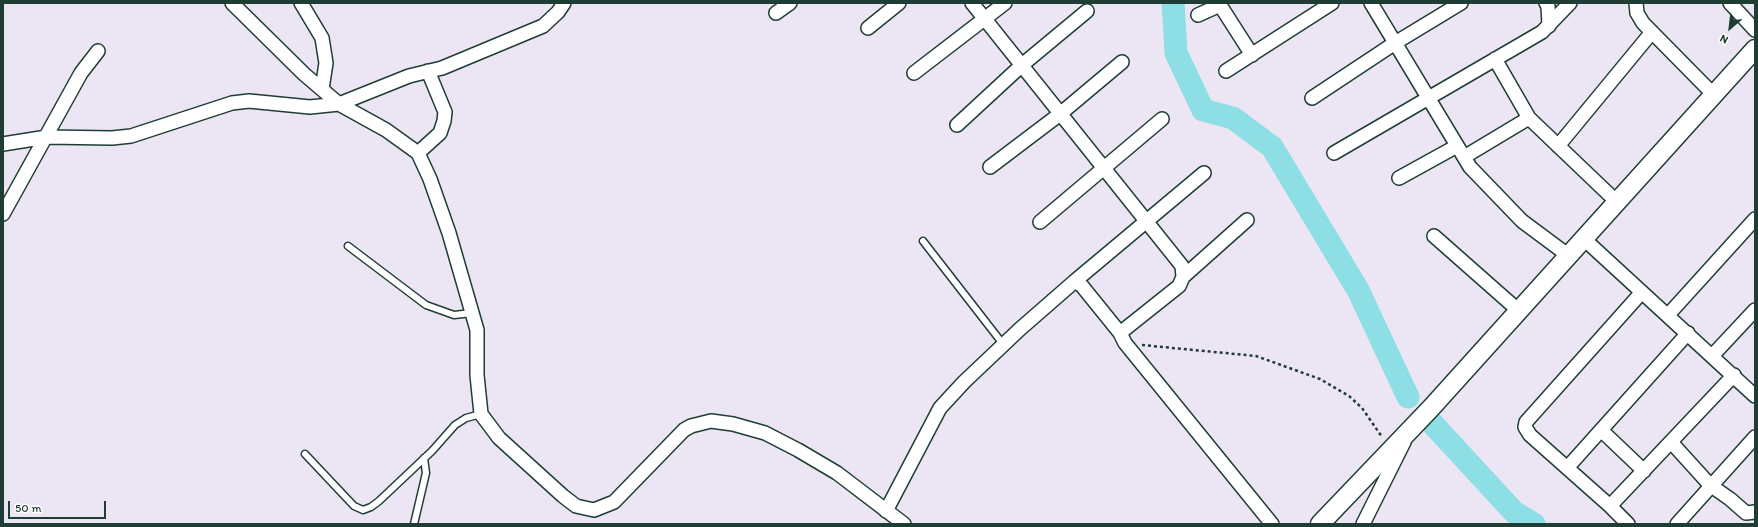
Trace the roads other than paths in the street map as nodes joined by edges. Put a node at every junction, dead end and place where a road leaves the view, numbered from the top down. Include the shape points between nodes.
1 (232, 3) edge
2 (301, 3) edge
3 (564, 3) edge
4 (790, 3) edge
5 (900, 3) edge
6 (972, 3) edge
7 (1005, 3) edge
8 (1332, 3) edge
9 (1371, 3) edge
10 (1461, 3) edge
11 (1546, 3) edge
12 (1570, 3) edge
13 (1636, 3) edge
14 (1730, 3) edge
15 (1222, 4) edge
16 (1087, 11) dead end
17 (776, 13) dead end
18 (1198, 15) dead end
19 (985, 19) junction
20 (1549, 26) junction
21 (868, 28) dead end
22 (1755, 30) edge
23 (1652, 32) junction
24 (1395, 43) junction
25 (1755, 49) edge
26 (98, 51) dead end
27 (1252, 55) junction
28 (1495, 59) junction
29 (1122, 62) dead end
30 (1022, 66) junction
31 (428, 71) junction
32 (1226, 71) dead end
33 (914, 73) dead end
34 (322, 89) junction
35 (1714, 95) junction
36 (1312, 98) dead end
37 (1428, 98) junction
38 (339, 104) junction
39 (1060, 114) junction
40 (1529, 118) junction
41 (1162, 119) dead end
42 (957, 125) dead end
43 (47, 137) junction
44 (3, 144) edge
45 (1558, 146) junction
46 (1461, 151) junction
47 (418, 153) junction
48 (1334, 153) dead end
49 (990, 167) dead end
50 (1103, 168) junction
51 (1204, 173) dead end
52 (1399, 178) dead end
53 (1618, 203) junction
54 (3, 214) edge
55 (1755, 219) edge
56 (1247, 220) dead end
57 (1040, 222) dead end
58 (1146, 222) junction
59 (1434, 236) dead end
60 (1584, 239) junction
61 (923, 241) dead end
62 (348, 246) dead end
63 (1570, 256) junction
64 (1183, 277) junction
65 (1075, 281) junction
66 (1642, 292) junction
67 (1755, 310) edge
68 (1519, 312) junction
69 (472, 313) junction
70 (1668, 315) junction
71 (1688, 333) junction
72 (1122, 338) junction
73 (1003, 344) junction
74 (1712, 356) junction
75 (1734, 375) junction
76 (1755, 396) edge
77 (481, 414) junction
78 (1414, 427) junction
79 (1601, 430) junction
80 (1755, 436) edge
81 (1671, 442) junction
82 (305, 454) dead end
83 (424, 458) junction
84 (1567, 468) junction
85 (1644, 471) junction
86 (1710, 485) junction
87 (1610, 506) junction
88 (886, 511) junction
89 (1755, 512) edge
90 (414, 524) edge
91 (904, 524) edge
92 (1272, 524) edge
93 (1320, 524) edge
94 (1363, 524) edge
95 (1628, 524) edge
96 (1677, 524) edge

1 - 34 street
2 - 34 street via 322,38 326,63
3 - 31 street via 543,26 442,68
4 - 17 street
5 - 21 street
6 - 19 street
7 - 19 street
8 - 27 street
9 - 24 street
10 - 24 street
11 - 20 street
12 - 20 street
13 - 23 street via 1637,13
14 - 22 street
15 - 18 street
15 - 27 street
16 - 30 street
19 - 30 street
19 - 33 street
20 - 28 street
23 - 35 street
23 - 45 street
24 - 36 street
24 - 37 street
25 - 35 street
26 - 43 street via 81,73
27 - 32 street
28 - 37 street
28 - 40 street
29 - 39 street
30 - 39 street
30 - 42 street
31 - 38 street
31 - 47 street via 445,112 444,121 440,133
34 - 38 street
35 - 53 street
37 - 46 street
37 - 48 street
38 - 43 street via 310,107 249,101 232,103 131,136
38 - 47 street via 386,130
39 - 49 street
39 - 50 street
40 - 45 street
40 - 46 street
41 - 50 street
43 - 44 street
43 - 54 street
45 - 53 street
46 - 52 street
46 - 63 street via 1470,167 1522,221
47 - 69 street via 449,232
50 - 57 street
50 - 58 street
51 - 58 street
53 - 60 street
55 - 70 street
56 - 64 street
58 - 64 street via 1182,266
58 - 65 street
59 - 68 street
60 - 63 street
60 - 66 street
61 - 73 lane
62 - 69 lane via 426,305 454,315
63 - 68 street
64 - 72 street via 1179,286
65 - 72 street via 1082,286
65 - 73 street
66 - 70 street
66 - 84 street via 1526,422 1525,427 1530,435
67 - 74 street
68 - 78 street
69 - 77 street via 477,330 477,376
70 - 71 street
71 - 74 street
71 - 79 street
72 - 92 street
73 - 88 street via 940,408
74 - 75 street
75 - 76 street
75 - 81 street
77 - 83 lane via 466,418 455,425
77 - 88 street via 499,438 576,506 594,510 614,502 684,430 712,421 733,424 765,434 798,450 837,473
78 - 93 street
78 - 94 street
79 - 84 street
79 - 85 street
80 - 86 street
81 - 85 street
81 - 86 street
82 - 83 lane via 354,506 363,510 379,501
83 - 90 lane via 426,473
84 - 87 street
85 - 87 street
86 - 89 street via 1746,513
86 - 96 street
87 - 95 street
88 - 91 street

